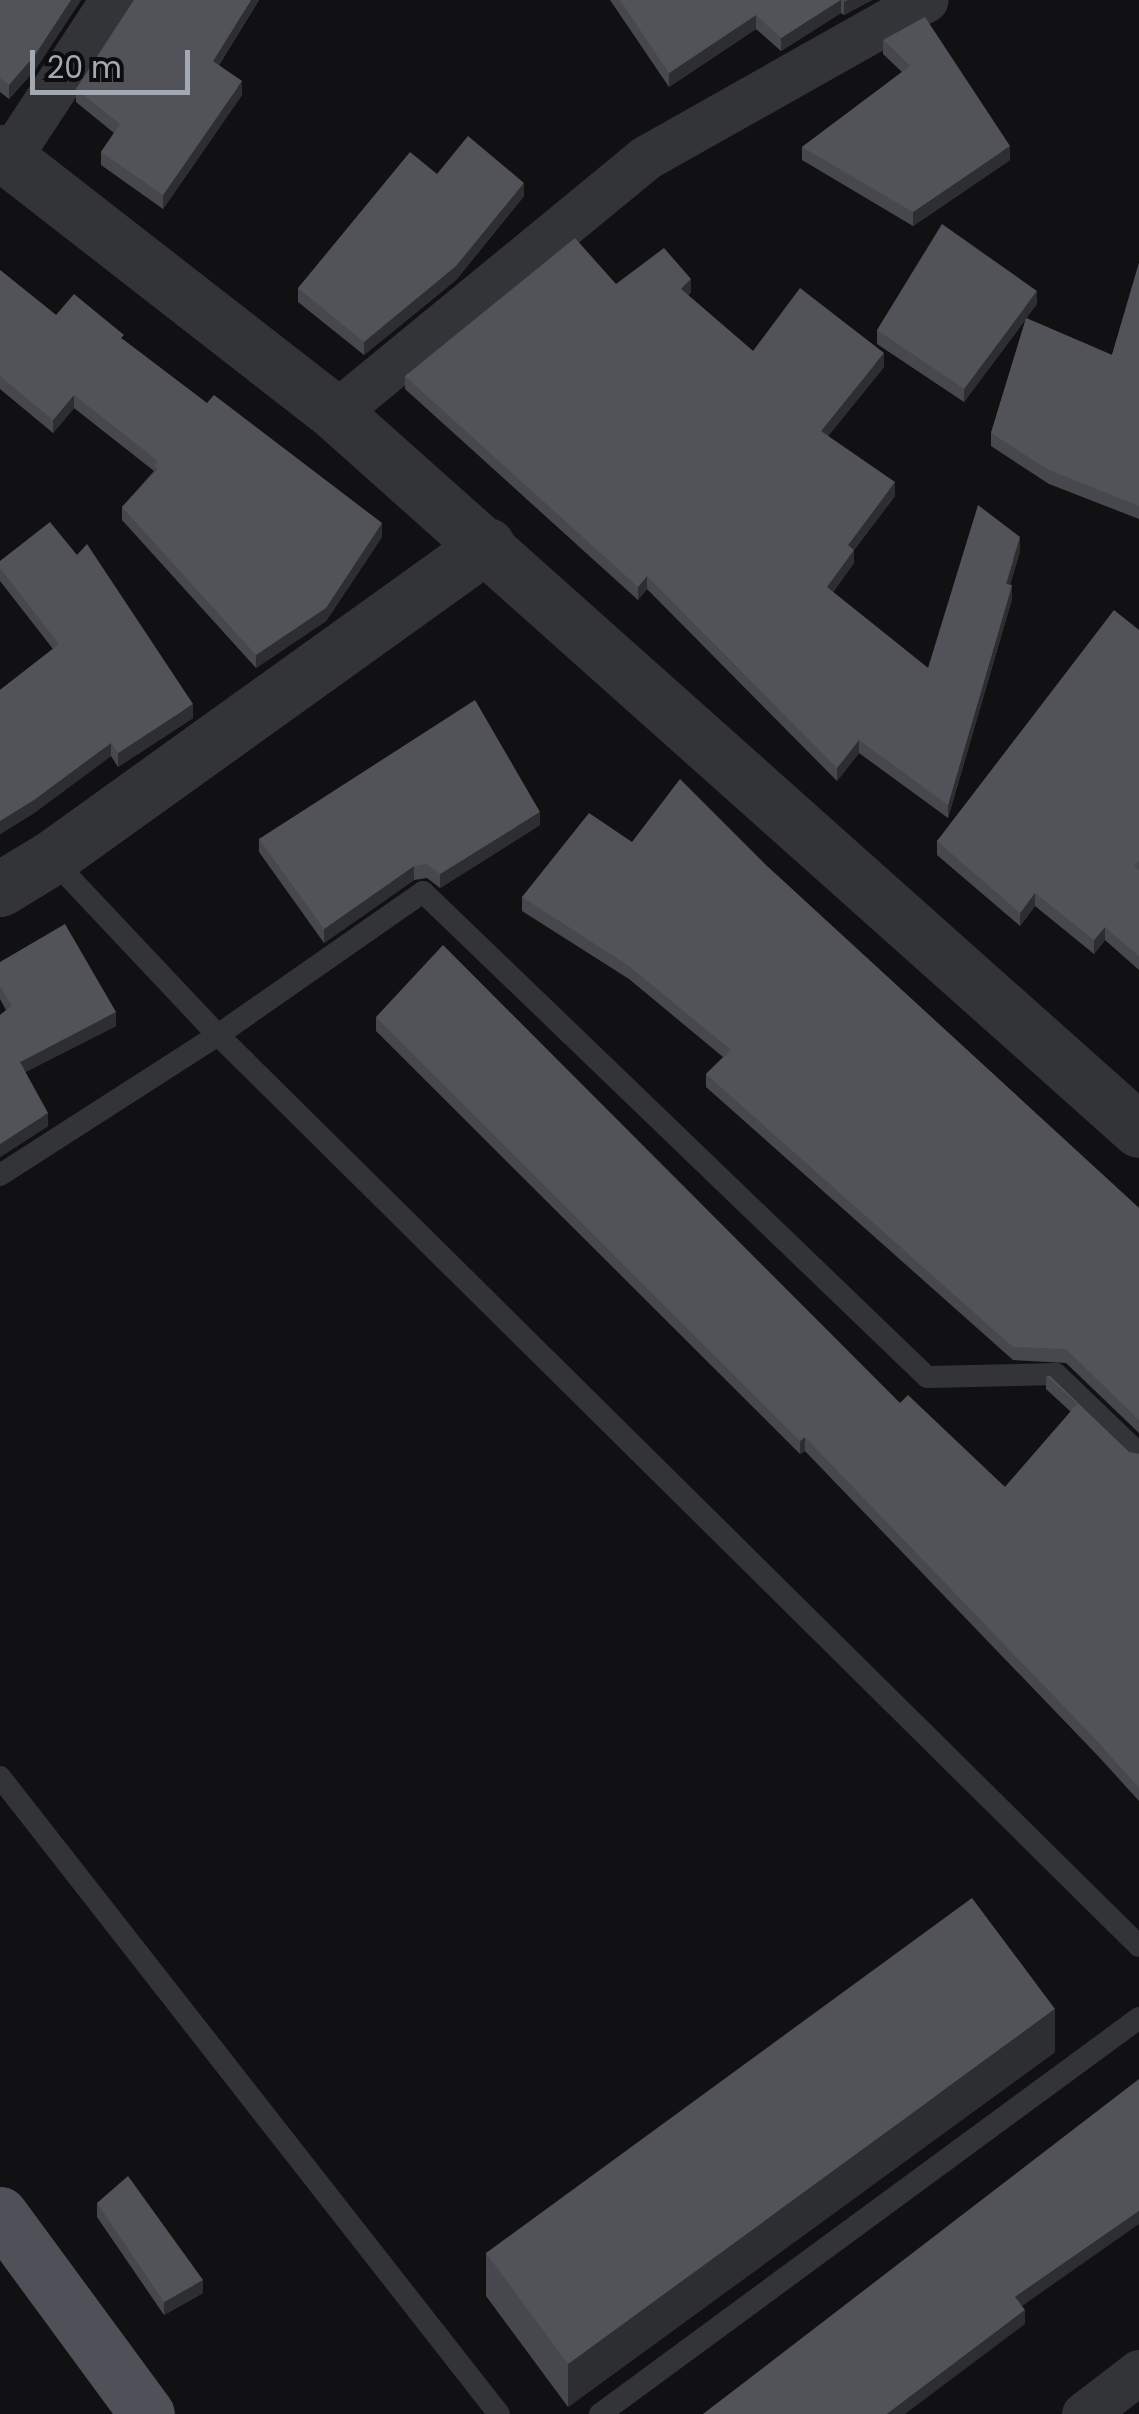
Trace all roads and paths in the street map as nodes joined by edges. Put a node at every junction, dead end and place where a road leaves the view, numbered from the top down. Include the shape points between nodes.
1 (112, 0) edge
2 (925, 0) edge
3 (4, 156) edge
4 (335, 413) junction
5 (487, 544) junction
6 (51, 858) junction
7 (0, 889) edge
8 (218, 1035) junction
9 (1139, 1130) edge
10 (0, 1176) edge
11 (1139, 1454) edge
12 (0, 1776) edge
13 (1139, 1946) edge
14 (1139, 2018) edge
15 (0, 2214) edge
16 (1139, 2372) edge
17 (147, 2414) edge
18 (499, 2414) edge
19 (600, 2414) edge
20 (1084, 2414) edge

1 - 3 street
2 - 4 street via 645,158
3 - 4 street
4 - 5 street
5 - 6 street
5 - 9 street
6 - 7 street
6 - 8 lane
8 - 10 lane
8 - 11 lane via 423,892 927,1377 1056,1374
8 - 13 lane
12 - 18 lane
14 - 19 lane
15 - 17 main road
16 - 20 street

